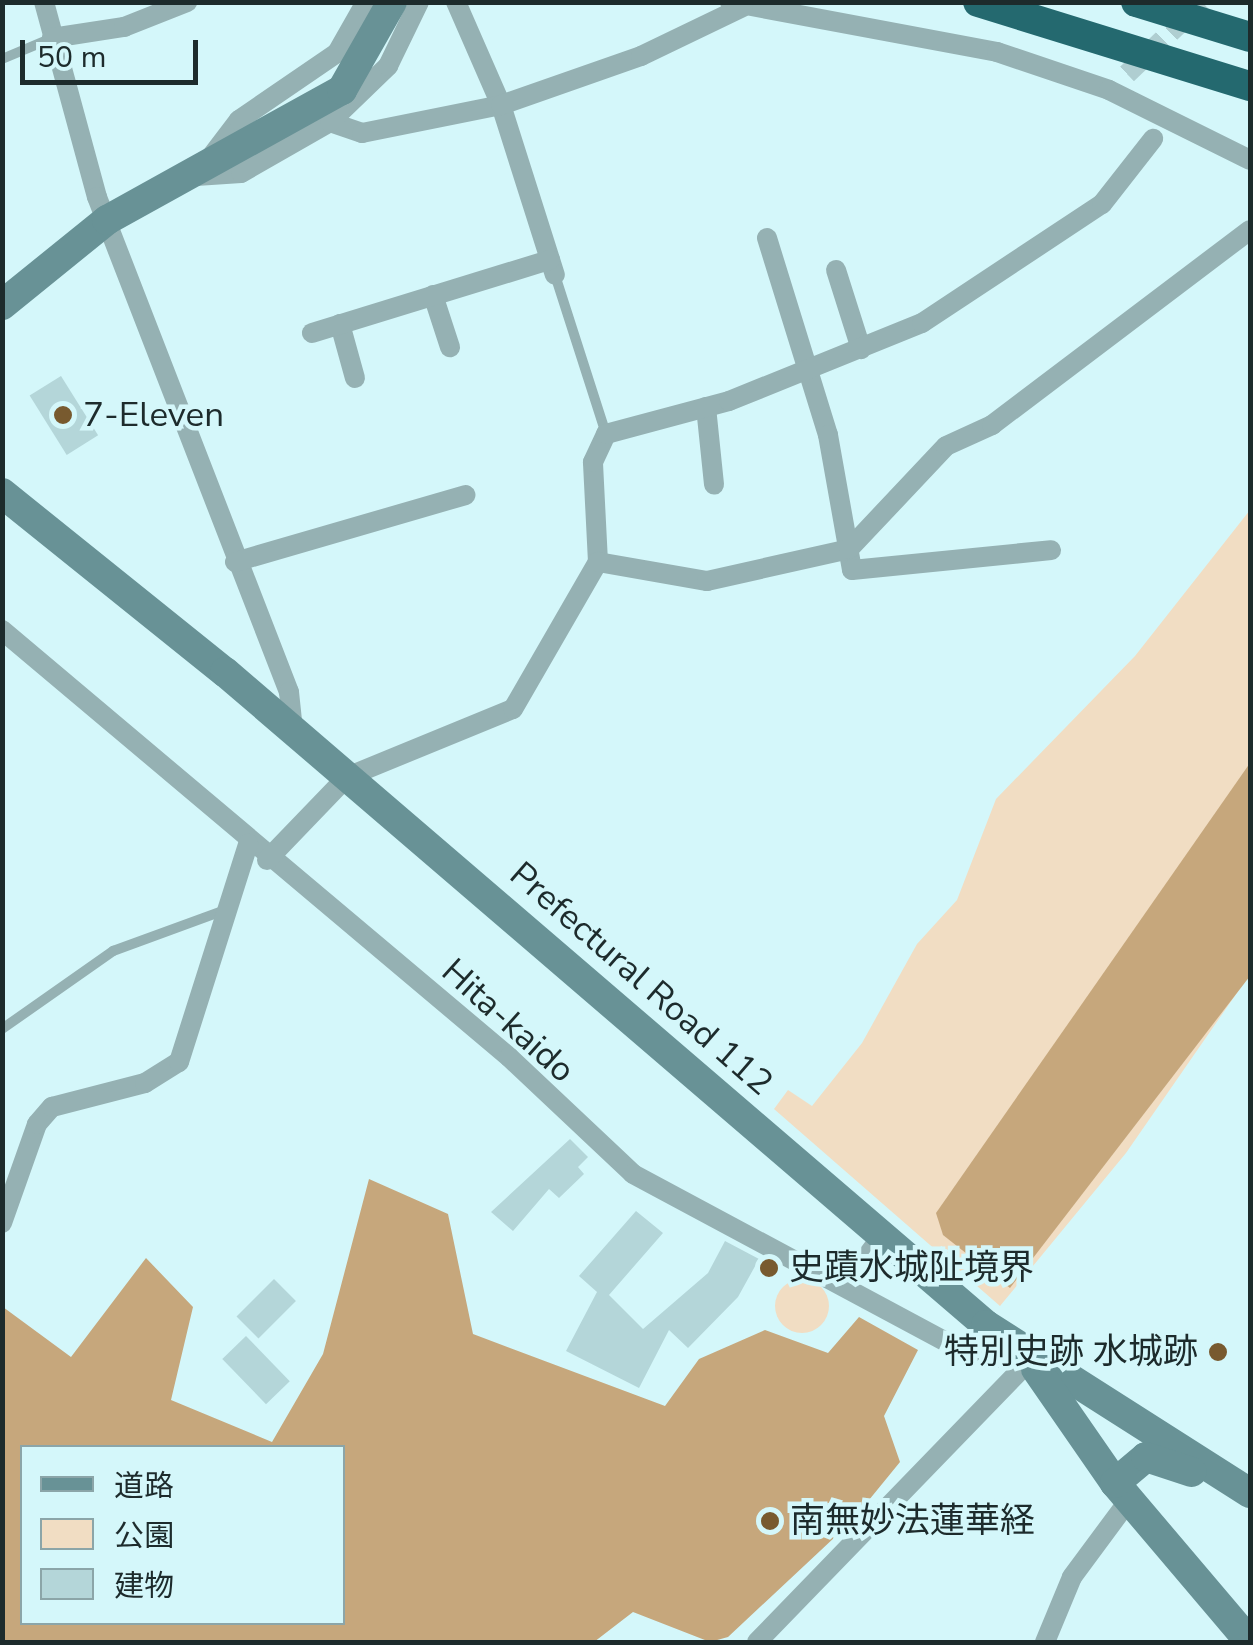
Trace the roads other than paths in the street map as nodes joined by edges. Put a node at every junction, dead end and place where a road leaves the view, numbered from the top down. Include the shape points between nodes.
1 (44, 2) edge
2 (186, 2) edge
3 (366, 2) edge
4 (392, 2) edge
5 (419, 2) edge
6 (456, 2) edge
7 (978, 2) edge
8 (1136, 2) edge
9 (736, 5) edge
10 (52, 38) junction
11 (1250, 38) edge
12 (2, 60) edge
13 (1127, 74) tunnel mouth
14 (1250, 86) edge
15 (1109, 90) junction
16 (502, 105) junction
17 (330, 122) junction
18 (1153, 139) dead end
19 (1250, 160) edge
20 (196, 176) junction
21 (107, 220) junction
22 (1250, 230) edge
23 (767, 238) dead end
24 (553, 268) junction
25 (836, 270) dead end
26 (433, 296) junction
27 (4, 301) edge
28 (340, 324) junction
29 (312, 332) dead end
30 (450, 346) dead end
31 (861, 349) junction
32 (810, 370) junction
33 (355, 378) dead end
34 (706, 407) junction
35 (606, 434) junction
36 (714, 485) dead end
37 (2, 493) edge
38 (466, 495) dead end
39 (849, 550) junction
40 (1051, 550) dead end
41 (236, 562) junction
42 (598, 562) junction
43 (2, 630) edge
44 (293, 730) junction
45 (348, 777) junction
46 (248, 844) junction
47 (267, 860) junction
48 (225, 910) junction
49 (2, 1030) edge
50 (2, 1224) edge
51 (878, 1232) junction
52 (839, 1285) junction
53 (1030, 1360) junction
54 (1122, 1491) junction
55 (1246, 1491) edge
56 (757, 1642) edge
57 (1045, 1642) edge
58 (1250, 1642) edge

1 - 10 street
2 - 10 street via 124,27
3 - 20 street via 337,53 239,120
4 - 20 main road via 342,90
5 - 17 street via 388,66
6 - 16 street
7 - 14 highway
8 - 11 highway
9 - 15 street via 914,33
9 - 16 street via 641,56
10 - 12 lane
10 - 21 street
13 - 15 street
15 - 19 street
16 - 17 street via 362,133
16 - 24 street
17 - 20 street via 241,173
18 - 31 street via 1102,204 922,323
20 - 21 main road
21 - 27 main road
21 - 41 street
22 - 39 street via 992,425 946,446
23 - 32 street
24 - 26 street
24 - 35 lane
25 - 31 street
26 - 28 street
26 - 30 street
28 - 29 street
28 - 33 street
31 - 32 street
32 - 34 street
32 - 39 street
34 - 35 street
34 - 36 street
35 - 42 street via 593,462
37 - 44 main road, Prefectural Road 112
38 - 41 street
39 - 40 street via 852,570 866,574
39 - 42 street via 708,581
41 - 44 street via 289,692
42 - 45 street via 513,709
43 - 46 street, Hita-kaido
44 - 45 main road, Prefectural Road 112
45 - 47 street
45 - 51 main road, Prefectural Road 112
46 - 47 street, Hita-kaido
46 - 48 street
47 - 52 street, Hita-kaido via 509,1057 633,1174
48 - 49 lane via 113,950
48 - 50 street via 211,982 179,1062 145,1083 52,1107 36,1124
51 - 52 lane
51 - 53 main road, Prefectural Road 112
52 - 53 street, Hita-kaido via 970,1355
53 - 54 main road
53 - 55 main road, Prefectural Road 112
53 - 56 street
54 - 55 main road via 1146,1457
54 - 57 street via 1072,1578
54 - 58 main road

